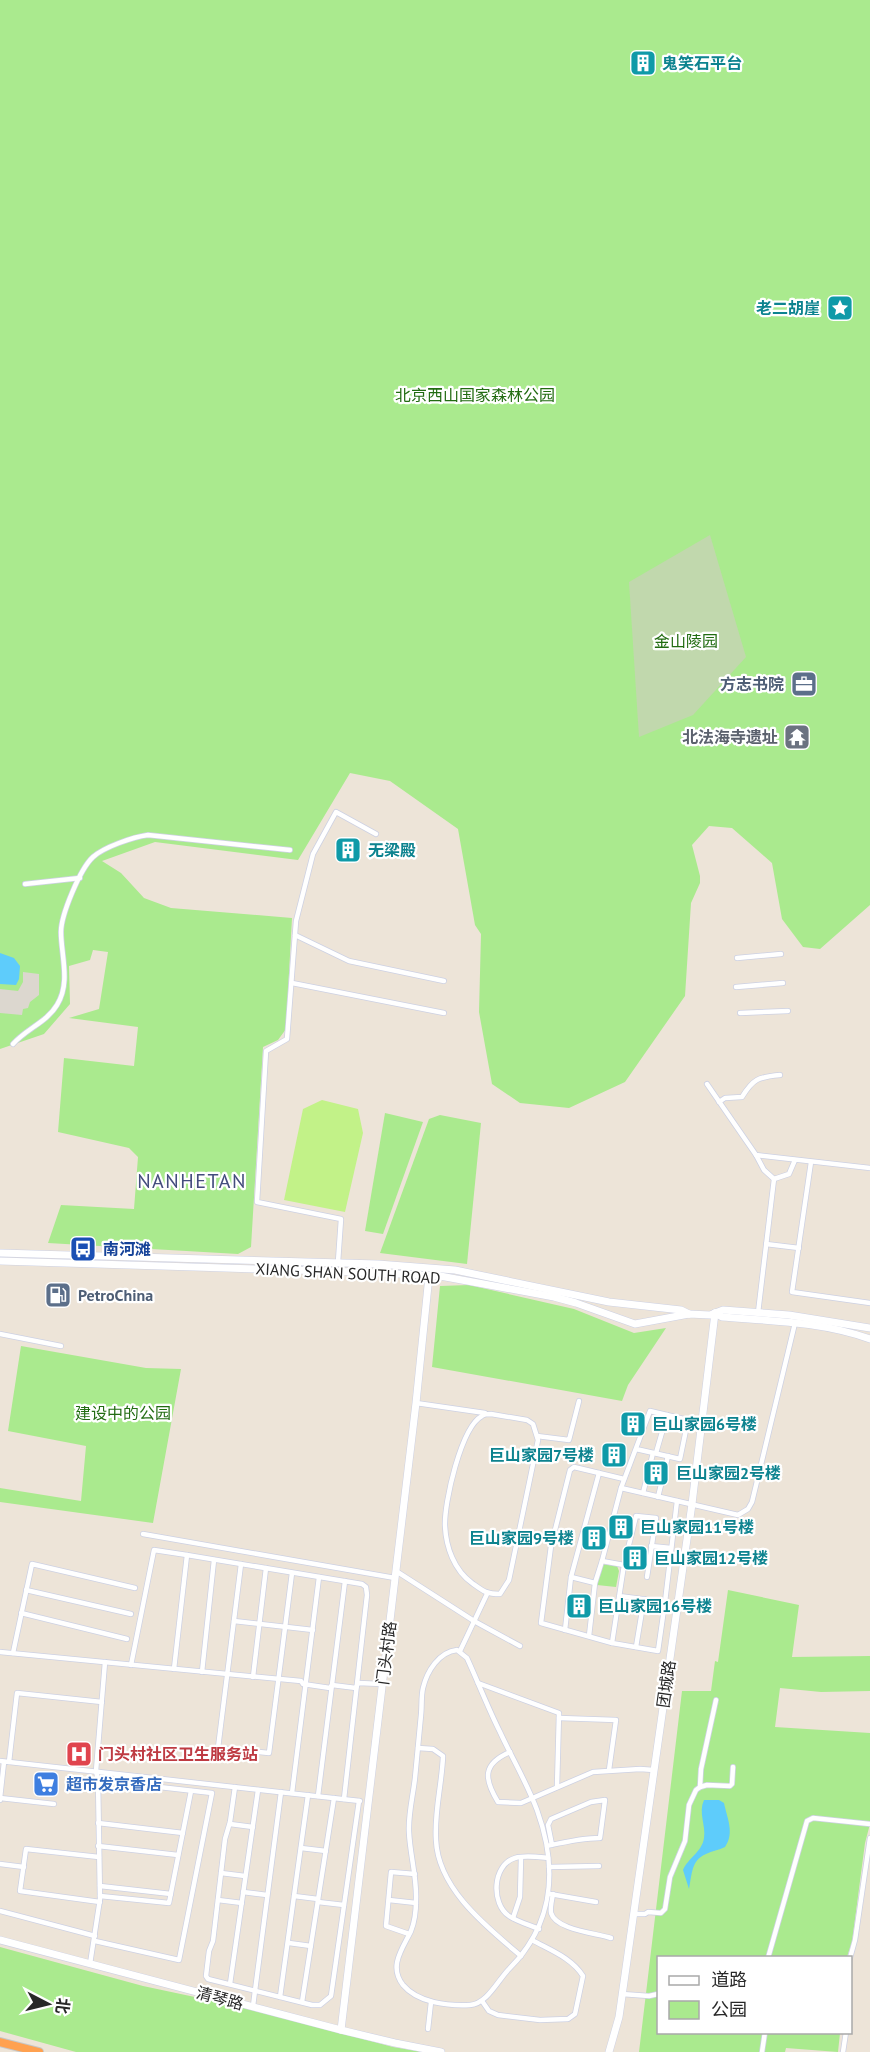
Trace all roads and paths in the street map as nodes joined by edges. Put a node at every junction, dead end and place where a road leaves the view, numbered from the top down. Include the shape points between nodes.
1 (375, 834) dead end
2 (290, 850) dead end
3 (80, 878) junction
4 (25, 884) dead end
5 (295, 935) junction
6 (781, 954) dead end
7 (737, 958) dead end
8 (444, 981) dead end
9 (292, 983) junction
10 (783, 983) dead end
11 (736, 987) dead end
12 (788, 1011) dead end
13 (444, 1013) dead end
14 (740, 1013) dead end
15 (13, 1044) dead end
16 (780, 1075) dead end
17 (707, 1084) dead end
18 (719, 1102) junction
19 (756, 1155) junction
20 (795, 1160) junction
21 (811, 1162) junction
22 (870, 1168) edge
23 (774, 1179) junction
24 (766, 1244) junction
25 (799, 1248) junction
26 (0, 1253) edge
27 (0, 1261) edge
28 (338, 1263) junction
29 (429, 1276) junction
30 (870, 1303) edge
31 (758, 1313) junction
32 (689, 1314) junction
33 (715, 1314) junction
34 (795, 1323) junction
35 (870, 1328) edge
36 (0, 1334) edge
37 (870, 1339) edge
38 (62, 1346) dead end
39 (579, 1401) dead end
40 (416, 1403) junction
41 (491, 1414) junction
42 (667, 1415) junction
43 (537, 1436) junction
44 (636, 1449) junction
45 (655, 1453) junction
46 (668, 1456) junction
47 (599, 1473) junction
48 (624, 1479) junction
49 (621, 1488) junction
50 (643, 1493) junction
51 (658, 1497) junction
52 (677, 1501) junction
53 (692, 1504) junction
54 (143, 1534) dead end
55 (651, 1546) junction
56 (671, 1548) junction
57 (187, 1555) junction
58 (214, 1560) junction
59 (602, 1561) junction
60 (241, 1564) junction
61 (624, 1565) junction
62 (267, 1568) junction
63 (292, 1573) junction
64 (396, 1575) junction
65 (319, 1577) junction
66 (572, 1577) junction
67 (647, 1577) dead end
68 (345, 1581) junction
69 (595, 1583) junction
70 (135, 1588) dead end
71 (26, 1590) junction
72 (487, 1594) junction
73 (620, 1596) junction
74 (644, 1599) junction
75 (664, 1602) junction
76 (21, 1613) junction
77 (131, 1614) dead end
78 (234, 1621) junction
79 (474, 1621) junction
80 (260, 1624) junction
81 (285, 1627) junction
82 (313, 1630) junction
83 (566, 1630) junction
84 (589, 1636) junction
85 (127, 1639) dead end
86 (612, 1643) junction
87 (520, 1646) dead end
88 (636, 1647) junction
89 (0, 1652) edge
90 (460, 1652) junction
91 (13, 1653) junction
92 (105, 1662) junction
93 (131, 1665) junction
94 (174, 1669) junction
95 (202, 1672) junction
96 (227, 1674) junction
97 (253, 1677) junction
98 (279, 1679) junction
99 (358, 1683) junction
100 (478, 1683) junction
101 (382, 1684) junction
102 (306, 1685) junction
103 (332, 1685) junction
104 (716, 1700) dead end
105 (102, 1702) junction
106 (559, 1718) junction
107 (418, 1748) junction
108 (510, 1752) junction
109 (4, 1762) edge
110 (733, 1767) dead end
111 (609, 1770) junction
112 (654, 1770) junction
113 (96, 1771) junction
114 (98, 1780) junction
115 (235, 1787) junction
116 (557, 1787) junction
117 (700, 1787) junction
118 (258, 1790) junction
119 (190, 1791) junction
120 (281, 1792) junction
121 (292, 1794) junction
122 (308, 1795) junction
123 (318, 1796) junction
124 (334, 1798) junction
125 (532, 1798) junction
126 (0, 1799) edge
127 (344, 1799) junction
128 (359, 1801) junction
129 (368, 1802) junction
130 (54, 1804) dead end
131 (98, 1823) junction
132 (230, 1824) junction
133 (870, 1824) edge
134 (252, 1827) junction
135 (183, 1833) junction
136 (870, 1838) edge
137 (549, 1845) junction
138 (98, 1846) junction
139 (301, 1848) junction
140 (326, 1851) junction
141 (178, 1856) junction
142 (99, 1857) junction
143 (521, 1858) junction
144 (548, 1858) junction
145 (0, 1864) edge
146 (599, 1866) dead end
147 (24, 1867) junction
148 (549, 1867) junction
149 (221, 1874) junction
150 (415, 1874) junction
151 (245, 1876) junction
152 (100, 1886) junction
153 (243, 1892) junction
154 (550, 1893) junction
155 (171, 1894) junction
156 (267, 1895) junction
157 (294, 1896) junction
158 (100, 1899) junction
159 (218, 1900) junction
160 (318, 1900) junction
161 (389, 1900) junction
162 (596, 1902) dead end
163 (242, 1903) junction
164 (416, 1903) junction
165 (344, 1905) junction
166 (0, 1911) edge
167 (633, 1914) junction
168 (513, 1918) junction
169 (539, 1929) junction
170 (409, 1934) junction
171 (95, 1938) junction
172 (611, 1938) dead end
173 (0, 1940) edge
174 (532, 1940) junction
175 (289, 1943) junction
176 (310, 1946) junction
177 (521, 1956) junction
178 (769, 1956) edge
179 (851, 1956) edge
180 (90, 1964) junction
181 (230, 1984) junction
182 (255, 1990) junction
183 (622, 1994) junction
184 (657, 1994) edge
185 (280, 1997) junction
186 (482, 2001) junction
187 (302, 2002) junction
188 (431, 2002) junction
189 (253, 2006) junction
190 (428, 2029) dead end
191 (341, 2030) junction
192 (765, 2034) edge
193 (846, 2034) edge
194 (0, 2042) edge
195 (39, 2052) edge
196 (441, 2052) edge
197 (609, 2052) edge
198 (762, 2052) edge
199 (843, 2052) edge

1 - 5 street via 336,812 313,854
2 - 3 street via 137,836 92,858
3 - 4 street
3 - 15 street via 61,921 64,975 58,1004
5 - 8 street via 349,961
5 - 9 street
6 - 7 street
9 - 13 street
9 - 28 street via 288,1039 266,1051 257,1202 341,1219
10 - 11 street
12 - 14 street
16 - 18 street via 762,1076 751,1083 742,1097
17 - 18 street
18 - 19 street
19 - 20 street
19 - 23 street
20 - 21 street
20 - 23 street via 789,1174
21 - 22 street
21 - 25 street
23 - 24 street
24 - 25 street
24 - 31 street
25 - 30 street via 792,1293
26 - 28 street, XIANG SHAN SOUTH ROAD
27 - 29 street, XIANG SHAN SOUTH ROAD
28 - 32 street, XIANG SHAN SOUTH ROAD via 455,1270 592,1299
29 - 32 street, XIANG SHAN SOUTH ROAD via 554,1297 634,1324
29 - 40 street, 门头村路
31 - 33 street, XIANG SHAN SOUTH ROAD via 723,1310
31 - 35 street, XIANG SHAN SOUTH ROAD via 826,1319
32 - 33 street, XIANG SHAN SOUTH ROAD
33 - 34 street, XIANG SHAN SOUTH ROAD
33 - 53 street, 团城路
34 - 37 street, XIANG SHAN SOUTH ROAD
34 - 53 street via 752,1502 738,1515
36 - 38 street
39 - 43 street via 569,1440
40 - 41 street
40 - 64 street, 门头村路
41 - 43 street via 527,1420
41 - 72 street via 478,1419 462,1447 446,1503 445,1527 459,1571
42 - 44 street via 650,1411
42 - 45 street
42 - 46 street via 688,1420 680,1459
43 - 72 street via 508,1580 500,1594
44 - 45 street
44 - 48 street
45 - 46 street
45 - 50 street
46 - 51 street
47 - 48 street
47 - 66 street
47 - 83 street via 574,1467 570,1470 551,1546 541,1623
48 - 49 street
49 - 50 street
49 - 59 street
50 - 51 street
51 - 52 street
52 - 53 street
52 - 56 street
53 - 112 street, 团城路
54 - 64 street
55 - 56 street
55 - 61 street via 656,1518 636,1516
55 - 67 street
56 - 75 street
57 - 58 street
57 - 93 street via 154,1550
57 - 94 street
58 - 60 street
58 - 95 street
59 - 61 street
59 - 69 street
60 - 62 street
60 - 78 street
61 - 73 street
62 - 63 street
62 - 80 street
63 - 65 street
63 - 81 street
64 - 79 street
64 - 101 street, 门头村路
65 - 68 street
65 - 82 street
66 - 69 street
66 - 83 street
68 - 99 street via 362,1584 368,1592
68 - 103 street
69 - 84 street
70 - 71 street via 32,1564
71 - 76 street
71 - 77 street
72 - 79 street
73 - 74 street
73 - 86 street
74 - 75 street
74 - 88 street
75 - 88 street via 658,1651
76 - 85 street
76 - 91 street
78 - 80 street
78 - 96 street
79 - 87 street
79 - 90 street
80 - 81 street
80 - 97 street
81 - 82 street
81 - 98 street
82 - 102 street
83 - 84 street
84 - 86 street
86 - 88 street
89 - 91 street
90 - 100 street via 467,1658
90 - 107 street via 448,1651 438,1658 423,1688
91 - 92 street
92 - 93 street
92 - 105 street
93 - 94 street
94 - 95 street
95 - 96 street
96 - 97 street
96 - 98 street via 218,1748 269,1753
97 - 98 street
98 - 102 street
99 - 101 street
99 - 103 street via 356,1688
99 - 127 street
100 - 106 street via 549,1708 559,1713
100 - 108 street
101 - 129 street, 门头村路
102 - 103 street
102 - 121 street
103 - 123 street
104 - 117 street
105 - 109 street via 17,1693
105 - 113 street
106 - 111 street via 616,1720
106 - 116 street
107 - 150 street via 409,1829
107 - 177 street via 433,1749 443,1756 436,1840 446,1875 465,1904
108 - 125 street
108 - 125 street via 490,1766 487,1775 492,1793 498,1802 504,1803
109 - 113 street
109 - 126 street
110 - 117 street via 730,1786
111 - 112 street
111 - 116 street via 593,1772
112 - 167 street, 团城路
113 - 114 street
113 - 115 street
114 - 119 street
114 - 131 street
115 - 118 street
115 - 132 street
116 - 125 street
117 - 167 street via 689,1805 685,1841 670,1877 665,1909 661,1913
118 - 120 street
118 - 134 street
119 - 135 street
119 - 171 street via 212,1794 179,1960
120 - 121 street
120 - 156 street
121 - 122 street
122 - 123 street
122 - 139 street
123 - 124 street
124 - 127 street
124 - 140 street
125 - 137 street
126 - 130 street
127 - 128 street
128 - 129 street
128 - 165 street
129 - 191 street, 门头村路
131 - 135 street
131 - 138 street
132 - 134 street
132 - 149 street
133 - 178 street via 813,1818 807,1821
134 - 151 street
135 - 141 street
136 - 179 street
137 - 137 street via 600,1838 605,1800 551,1819
137 - 144 street
138 - 141 street
138 - 142 street
139 - 140 street
139 - 157 street
140 - 160 street
141 - 155 street
142 - 147 street via 26,1849
142 - 152 street
143 - 144 street
143 - 168 street via 520,1897
143 - 168 street via 505,1865 497,1884 497,1901
144 - 148 street
145 - 147 street
146 - 148 street
147 - 158 street via 20,1891
148 - 154 street
149 - 151 street
149 - 159 street
150 - 161 street via 391,1872
150 - 164 street
151 - 153 street
152 - 155 street
152 - 158 street
153 - 156 street
153 - 163 street
154 - 162 street
154 - 169 street
154 - 172 street via 555,1920 573,1929
155 - 158 street via 169,1903
156 - 182 street
157 - 160 street
157 - 175 street
158 - 171 street
159 - 163 street
159 - 181 street via 206,1976
160 - 165 street
160 - 176 street
161 - 164 street
161 - 170 street via 386,1926
163 - 181 street
164 - 170 street
165 - 187 street via 331,1996 320,2005
166 - 171 street
167 - 183 street, 团城路
168 - 169 street
169 - 174 street
170 - 188 street via 396,1968 402,1984 414,1996
171 - 180 street
173 - 180 street, 清琴路
174 - 177 street
174 - 186 street via 569,1961 583,1976 575,2014 559,2020 498,2015
175 - 176 street
175 - 185 street
176 - 187 street
177 - 186 street
180 - 189 street, 清琴路
181 - 182 street
182 - 185 street
182 - 189 street
183 - 184 street
183 - 197 street, 团城路
185 - 187 street
186 - 188 street via 461,2006
188 - 190 street
189 - 191 street, 清琴路
191 - 196 street, 清琴路
192 - 198 street
193 - 199 street
194 - 195 highway

